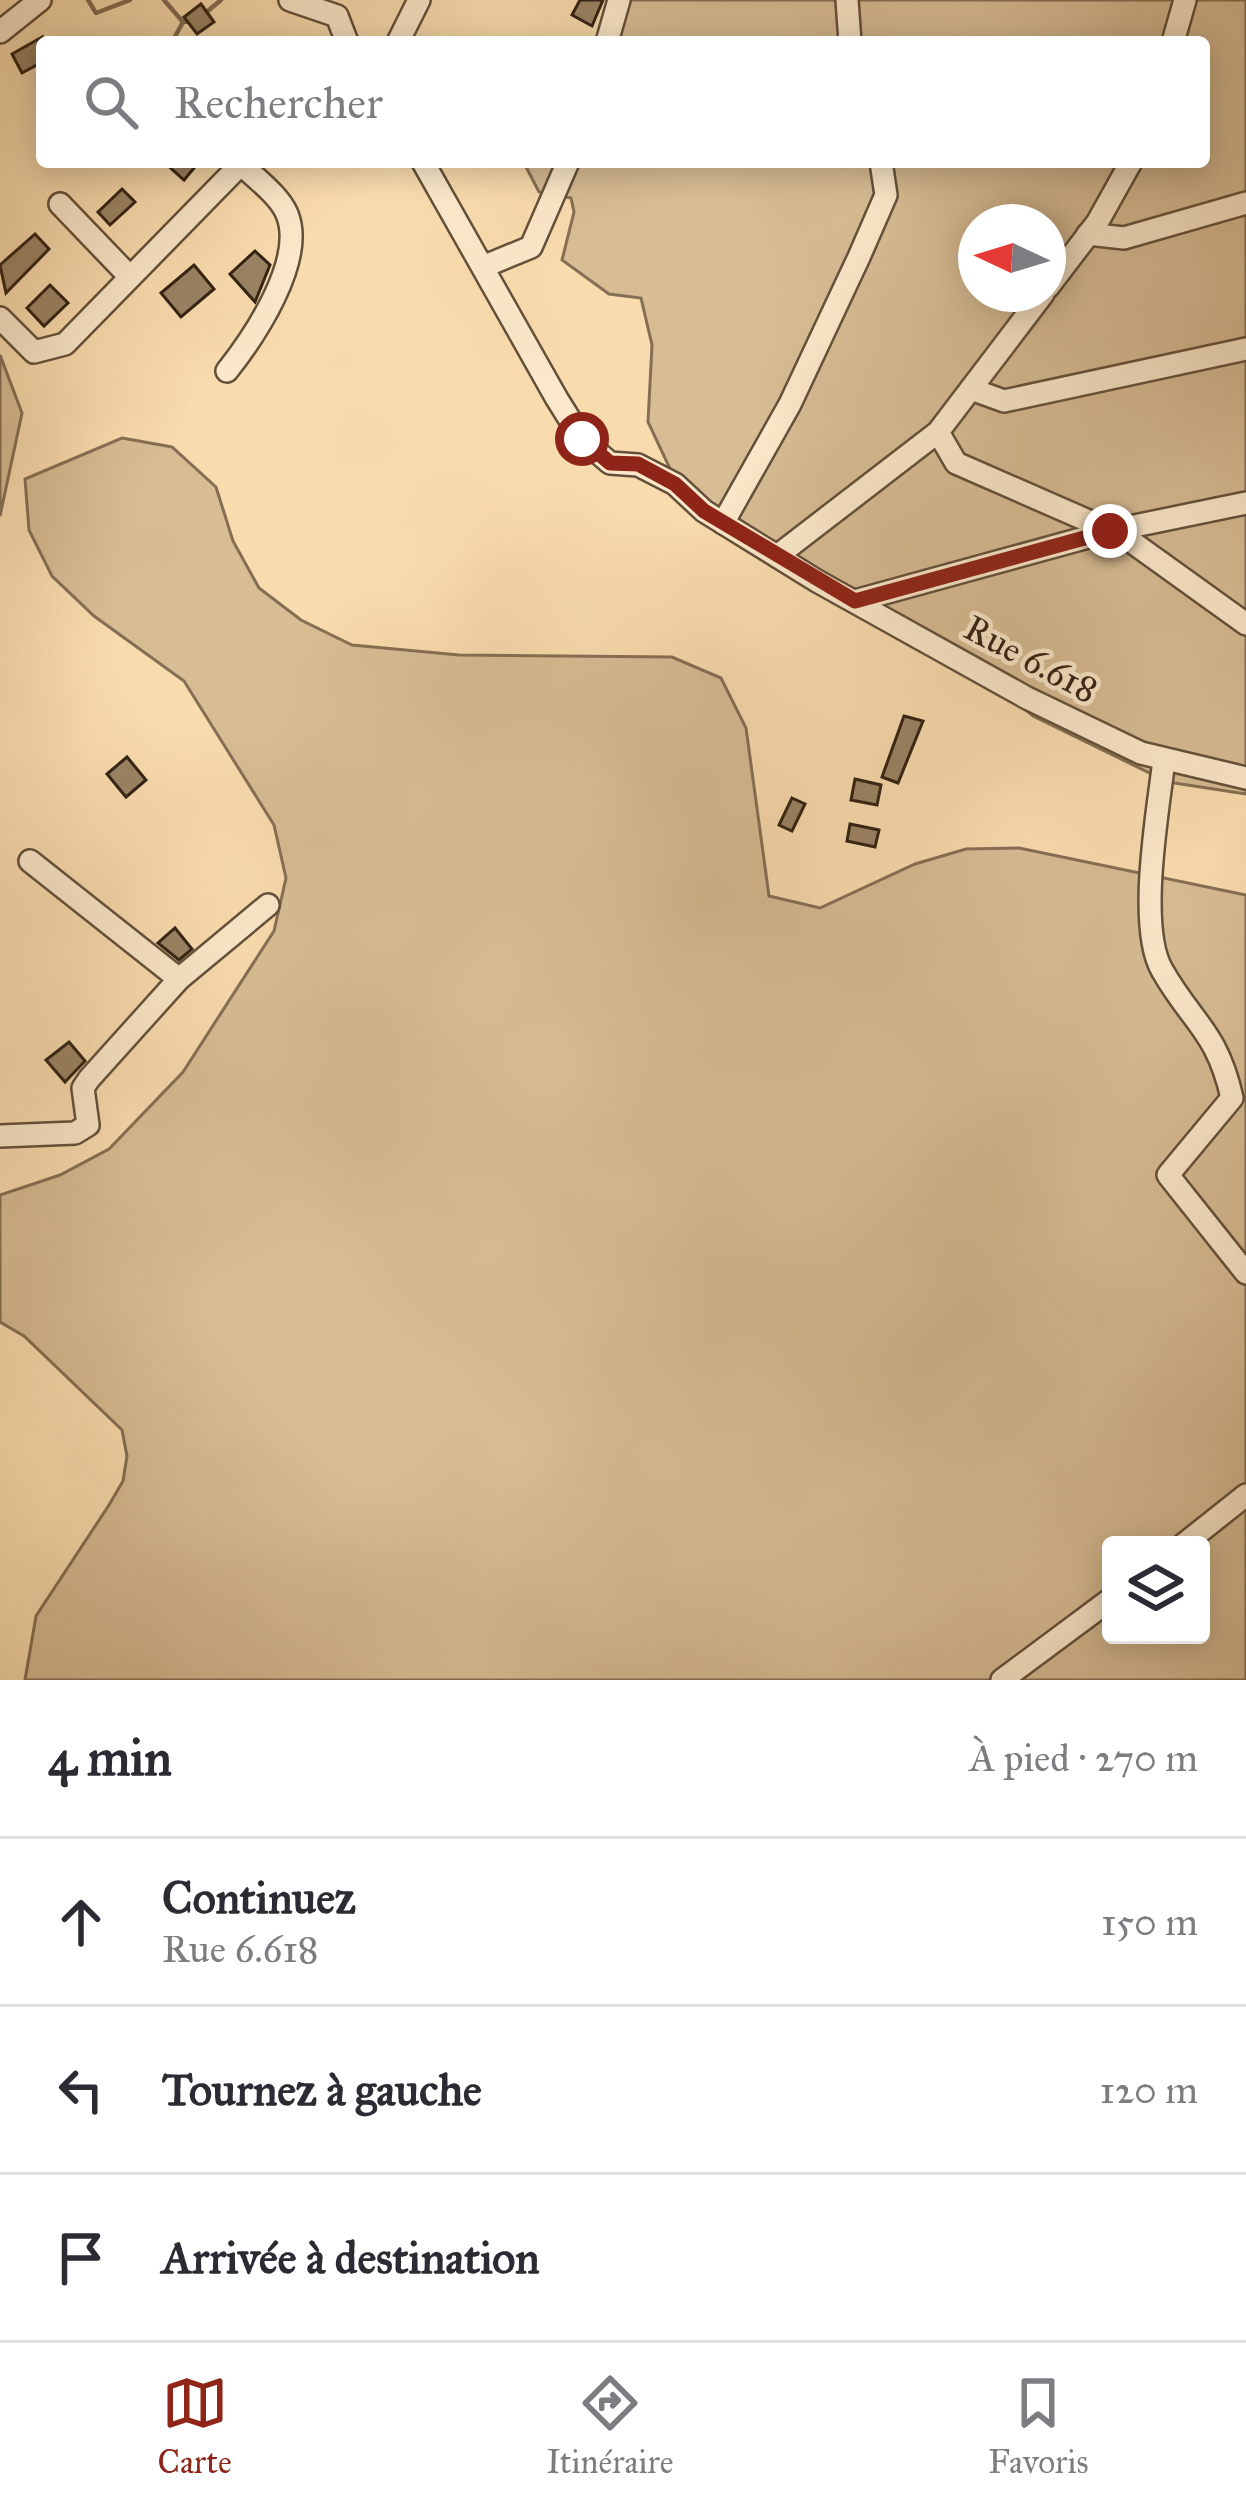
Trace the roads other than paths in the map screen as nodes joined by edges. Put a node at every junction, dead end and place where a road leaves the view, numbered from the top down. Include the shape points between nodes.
1 (40, 0) edge
2 (290, 0) edge
3 (419, 0) edge
4 (619, 0) edge
5 (847, 0) edge
6 (1185, 0) edge
7 (335, 8) edge
8 (0, 32) edge
9 (401, 36) edge
10 (609, 36) edge
11 (850, 36) edge
12 (1175, 36) edge
13 (237, 168) edge
14 (247, 168) edge
15 (427, 168) edge
16 (565, 168) edge
17 (882, 168) edge
18 (1127, 168) edge
19 (1246, 203) edge
20 (60, 204) dead end
21 (1088, 234) junction
22 (1066, 264) edge
23 (485, 266) junction
24 (130, 277) junction
25 (1030, 312) edge
26 (0, 318) edge
27 (1246, 349) edge
28 (227, 371) dead end
29 (971, 389) junction
30 (938, 432) junction
31 (1246, 502) edge
32 (723, 523) junction
33 (1110, 531) junction
34 (777, 556) junction
35 (855, 601) junction
36 (1246, 624) edge
37 (1164, 760) junction
38 (1246, 778) edge
39 (30, 861) dead end
40 (268, 905) dead end
41 (179, 979) junction
42 (0, 1136) edge
43 (1246, 1274) edge
44 (1246, 1495) edge
45 (1195, 1536) edge
46 (1102, 1606) edge
47 (1002, 1680) edge

1 - 8 street
2 - 7 street
3 - 9 street
4 - 10 street
5 - 11 street
6 - 12 street
13 - 24 street
14 - 28 street via 290,218 288,246 266,322
15 - 23 street, Rue 6.618
16 - 23 street via 531,247
17 - 32 street via 886,195 859,257
18 - 21 street
19 - 21 street via 1124,238
20 - 24 street
21 - 22 street
23 - 32 street, Rue 6.618 via 582,439 610,463 638,464 675,484
24 - 26 street via 51,352 24,346
25 - 29 street
27 - 29 street via 1004,401
29 - 30 street
30 - 33 street via 956,464
30 - 34 street
31 - 33 street
32 - 34 street, Rue 6.618
33 - 35 street
33 - 36 street
34 - 35 street, Rue 6.618
35 - 37 street, Rue 6.618 via 1028,698
37 - 38 street, Rue 6.618
37 - 43 street via 1149,889 1160,968 1223,1057 1232,1097 1168,1175
39 - 41 street
40 - 41 street
41 - 42 street via 83,1088 88,1125 76,1133
44 - 45 street
46 - 47 street

